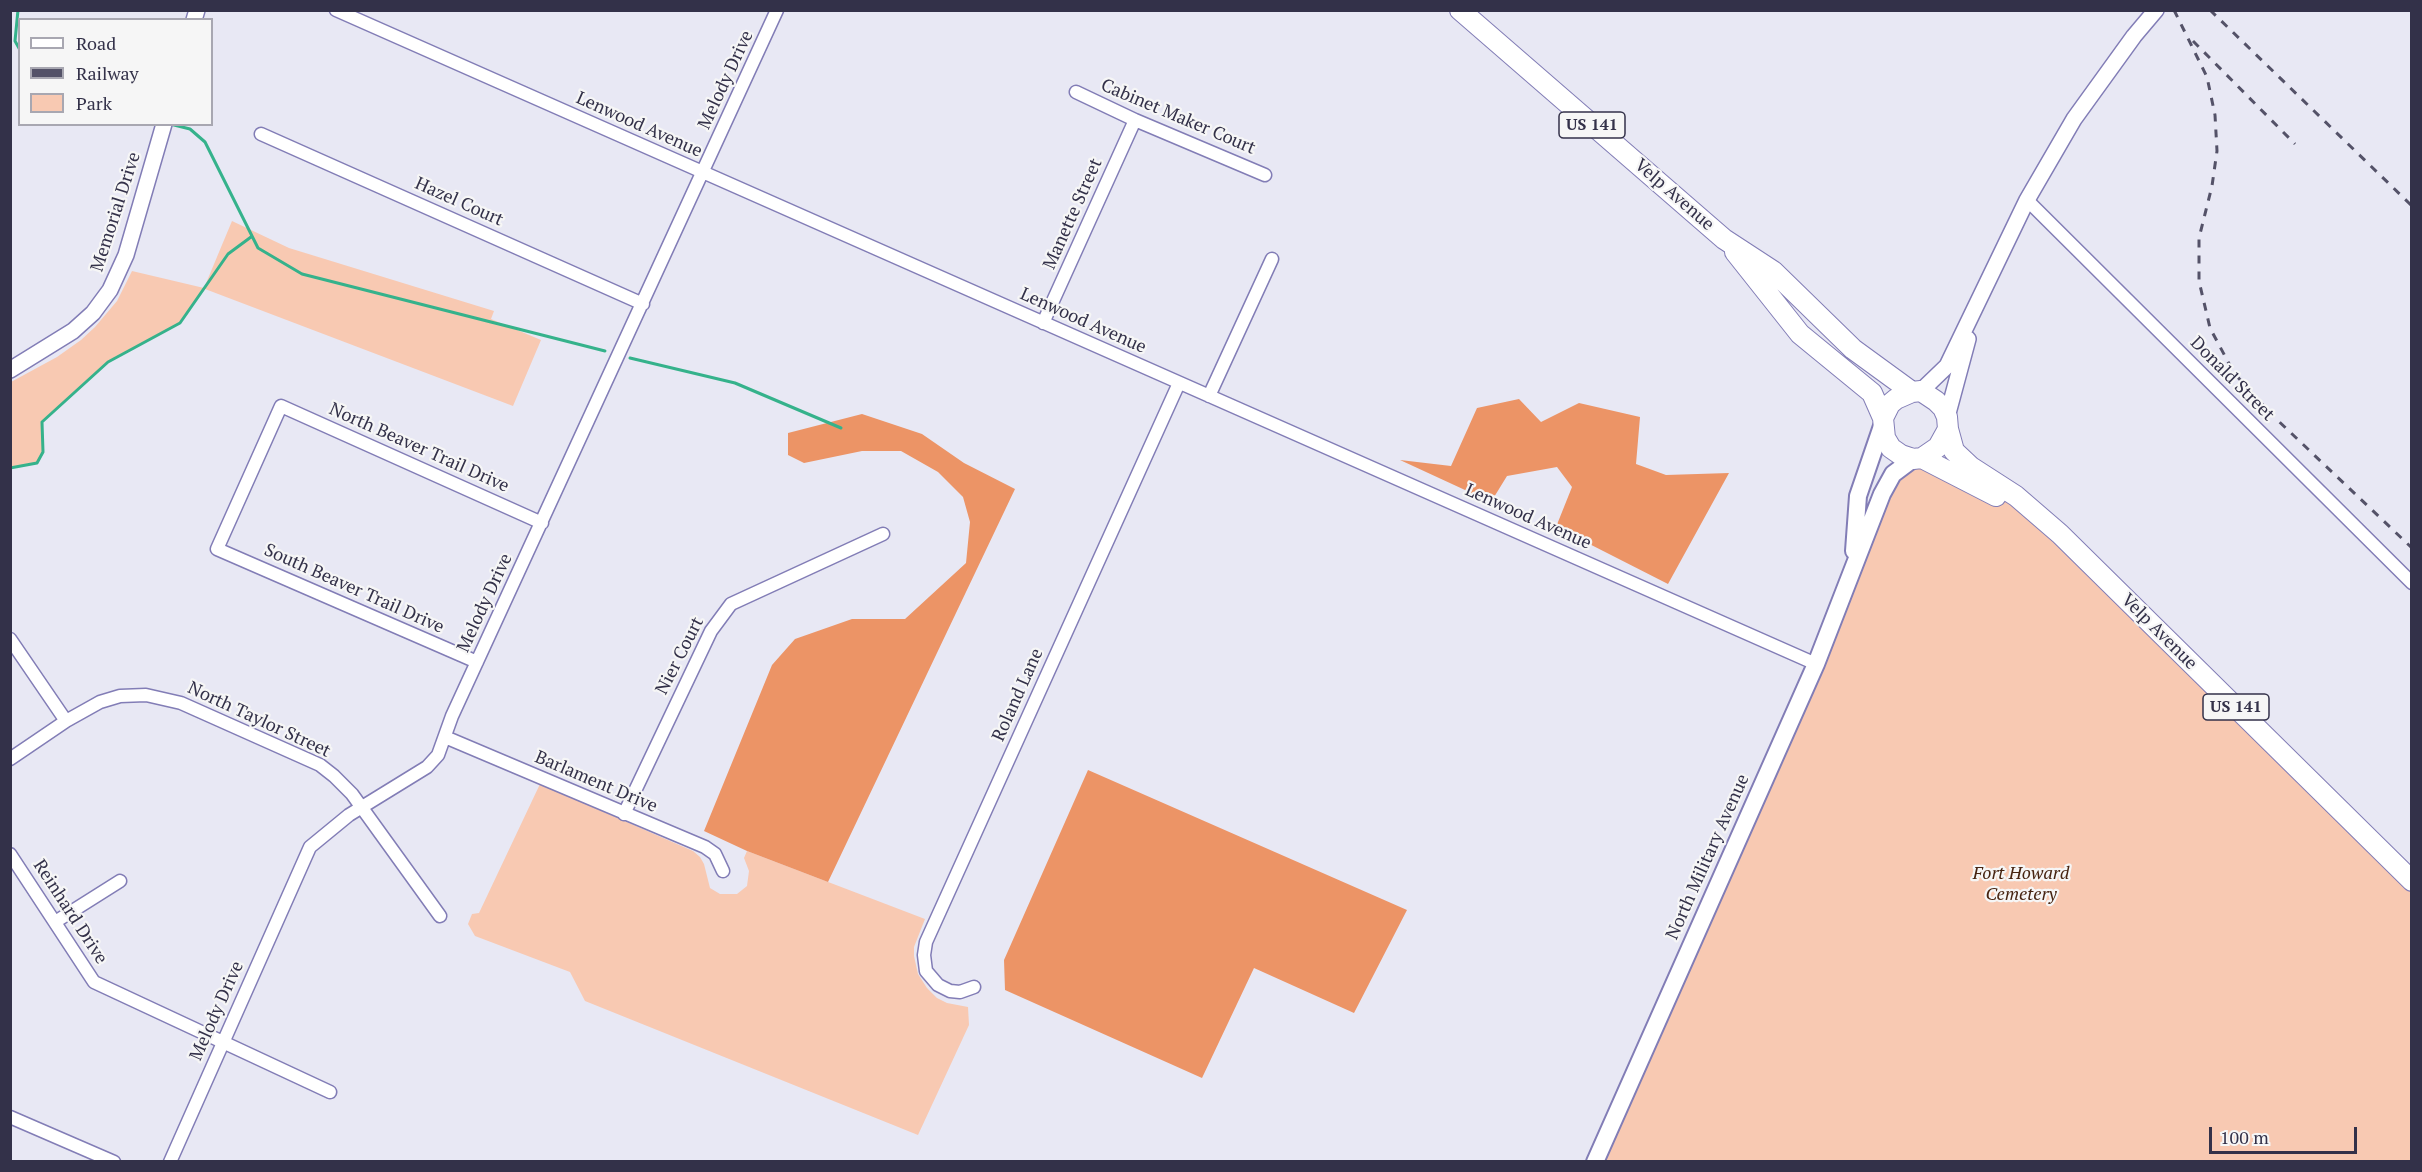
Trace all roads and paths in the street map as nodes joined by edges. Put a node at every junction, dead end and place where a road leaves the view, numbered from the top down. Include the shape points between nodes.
1 (336, 10) edge
2 (777, 10) edge
3 (1460, 10) edge
4 (2156, 10) edge
5 (1076, 92) dead end
6 (1135, 120) junction
7 (163, 128) edge
8 (261, 134) dead end
9 (703, 173) junction
10 (1265, 175) dead end
11 (2027, 200) junction
12 (1724, 239) junction
13 (1272, 259) dead end
14 (643, 304) junction
15 (1977, 306) junction
16 (1043, 323) junction
17 (10, 370) edge
18 (1179, 383) junction
19 (1916, 392) junction
20 (1209, 396) junction
21 (1883, 422) junction
22 (1947, 423) junction
23 (1918, 458) junction
24 (542, 523) junction
25 (883, 534) dead end
26 (2060, 534) junction
27 (218, 549) joint
28 (1853, 567) junction
29 (2412, 583) edge
30 (10, 639) edge
31 (477, 662) junction
32 (1816, 664) junction
33 (66, 721) junction
34 (445, 736) junction
35 (10, 759) edge
36 (362, 807) junction
37 (624, 814) junction
38 (10, 854) edge
39 (723, 871) dead end
40 (120, 881) dead end
41 (2412, 881) edge
42 (440, 916) dead end
43 (55, 922) junction
44 (974, 987) dead end
45 (224, 1042) junction
46 (330, 1092) dead end
47 (10, 1118) edge
48 (114, 1161) edge
49 (170, 1161) edge
50 (1595, 1161) edge

1 - 9 street, Lenwood Avenue
2 - 9 street, Melody Drive
3 - 12 main road, Velp Avenue / US 141
4 - 11 street via 2074,119
5 - 6 street, Cabinet Maker Court
6 - 10 street, Cabinet Maker Court
6 - 16 street, Manette Street
7 - 17 street, Memorial Drive via 126,255 110,290 68,336
8 - 14 street, Hazel Court
9 - 14 street, Melody Drive
9 - 16 street, Lenwood Avenue
11 - 15 street
11 - 29 street, Donald Street
12 - 19 main road, Velp Avenue / US 141 via 1773,271 1853,349
12 - 21 main road, Velp Avenue / US 141 via 1800,334 1872,393
13 - 20 street
14 - 24 street, Melody Drive
15 - 19 street via 1947,366
15 - 22 street
16 - 18 street, Lenwood Avenue
18 - 20 street, Lenwood Avenue
18 - 44 street, Roland Lane via 926,942 926,971 938,986 960,992
19 - 21 main road via 1890,404
19 - 22 main road via 1936,401
20 - 32 street, Lenwood Avenue
21 - 23 main road via 1891,447 1901,455
21 - 28 main road, North Military Avenue via 1858,495
22 - 23 main road via 1938,447
22 - 26 main road, Velp Avenue / US 141 via 1954,451
23 - 26 main road, Velp Avenue / US 141 via 2011,504
23 - 28 main road, North Military Avenue via 1893,474
24 - 27 street, North Beaver Trail Drive via 281,406
24 - 31 street, Melody Drive
25 - 37 street, Nier Court via 730,604 711,631
26 - 41 main road, Velp Avenue / US 141
27 - 31 street, South Beaver Trail Drive
28 - 32 main road, North Military Avenue
30 - 33 street
31 - 34 street, Melody Drive
32 - 50 main road, North Military Avenue
33 - 35 street, North Taylor Street
33 - 36 street, North Taylor Street via 120,696 162,697 320,765
34 - 36 street, Melody Drive via 438,755 427,767
34 - 37 street, Barlament Drive
36 - 42 street, North Taylor Street
36 - 45 street, Melody Drive via 310,847
37 - 39 street, Barlament Drive via 710,849
38 - 43 street, Reinhard Drive
40 - 43 street
43 - 45 street, Reinhard Drive via 94,982
45 - 46 street, Reinhard Drive
45 - 49 street, Melody Drive
47 - 48 street

